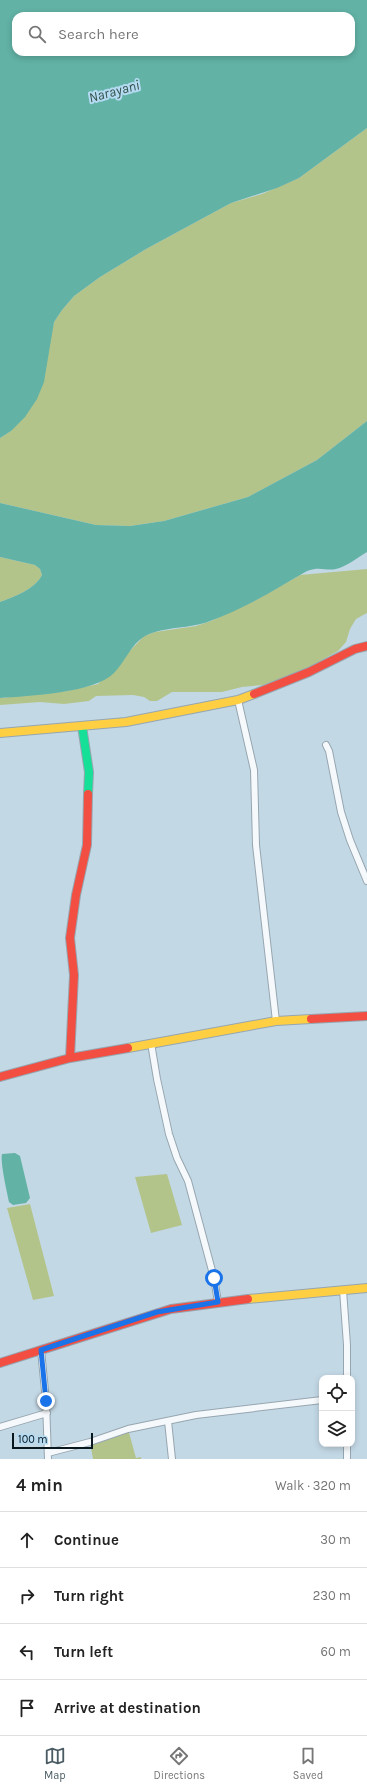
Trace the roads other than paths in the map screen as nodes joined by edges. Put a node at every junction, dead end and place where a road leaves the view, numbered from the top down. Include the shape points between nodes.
1 (367, 646) edge
2 (238, 700) junction
3 (82, 726) junction
4 (0, 733) edge
5 (326, 745) dead end
6 (367, 881) edge
7 (367, 1016) edge
8 (276, 1021) junction
9 (151, 1043) junction
10 (70, 1058) junction
11 (0, 1077) edge
12 (367, 1288) edge
13 (343, 1290) junction
14 (218, 1302) junction
15 (41, 1350) junction
16 (0, 1363) edge
17 (348, 1375) edge
18 (319, 1400) edge
19 (47, 1413) junction
20 (168, 1420) junction
21 (0, 1427) edge
22 (347, 1447) edge
23 (48, 1456) edge
24 (172, 1459) edge
25 (347, 1459) edge

1 - 2 street
2 - 3 street via 126,722
2 - 8 street via 254,770 256,845
3 - 4 street
3 - 10 street via 89,772 87,845 70,938 74,975
5 - 6 street via 343,819
7 - 8 street
8 - 9 street
9 - 10 street
9 - 14 street via 169,1134 188,1181
10 - 11 street
12 - 13 street
13 - 14 street
13 - 17 street
14 - 15 street via 157,1312
15 - 16 street
15 - 19 street
18 - 20 street
19 - 21 street
19 - 23 street
20 - 23 street via 128,1429
20 - 24 street
22 - 25 street

